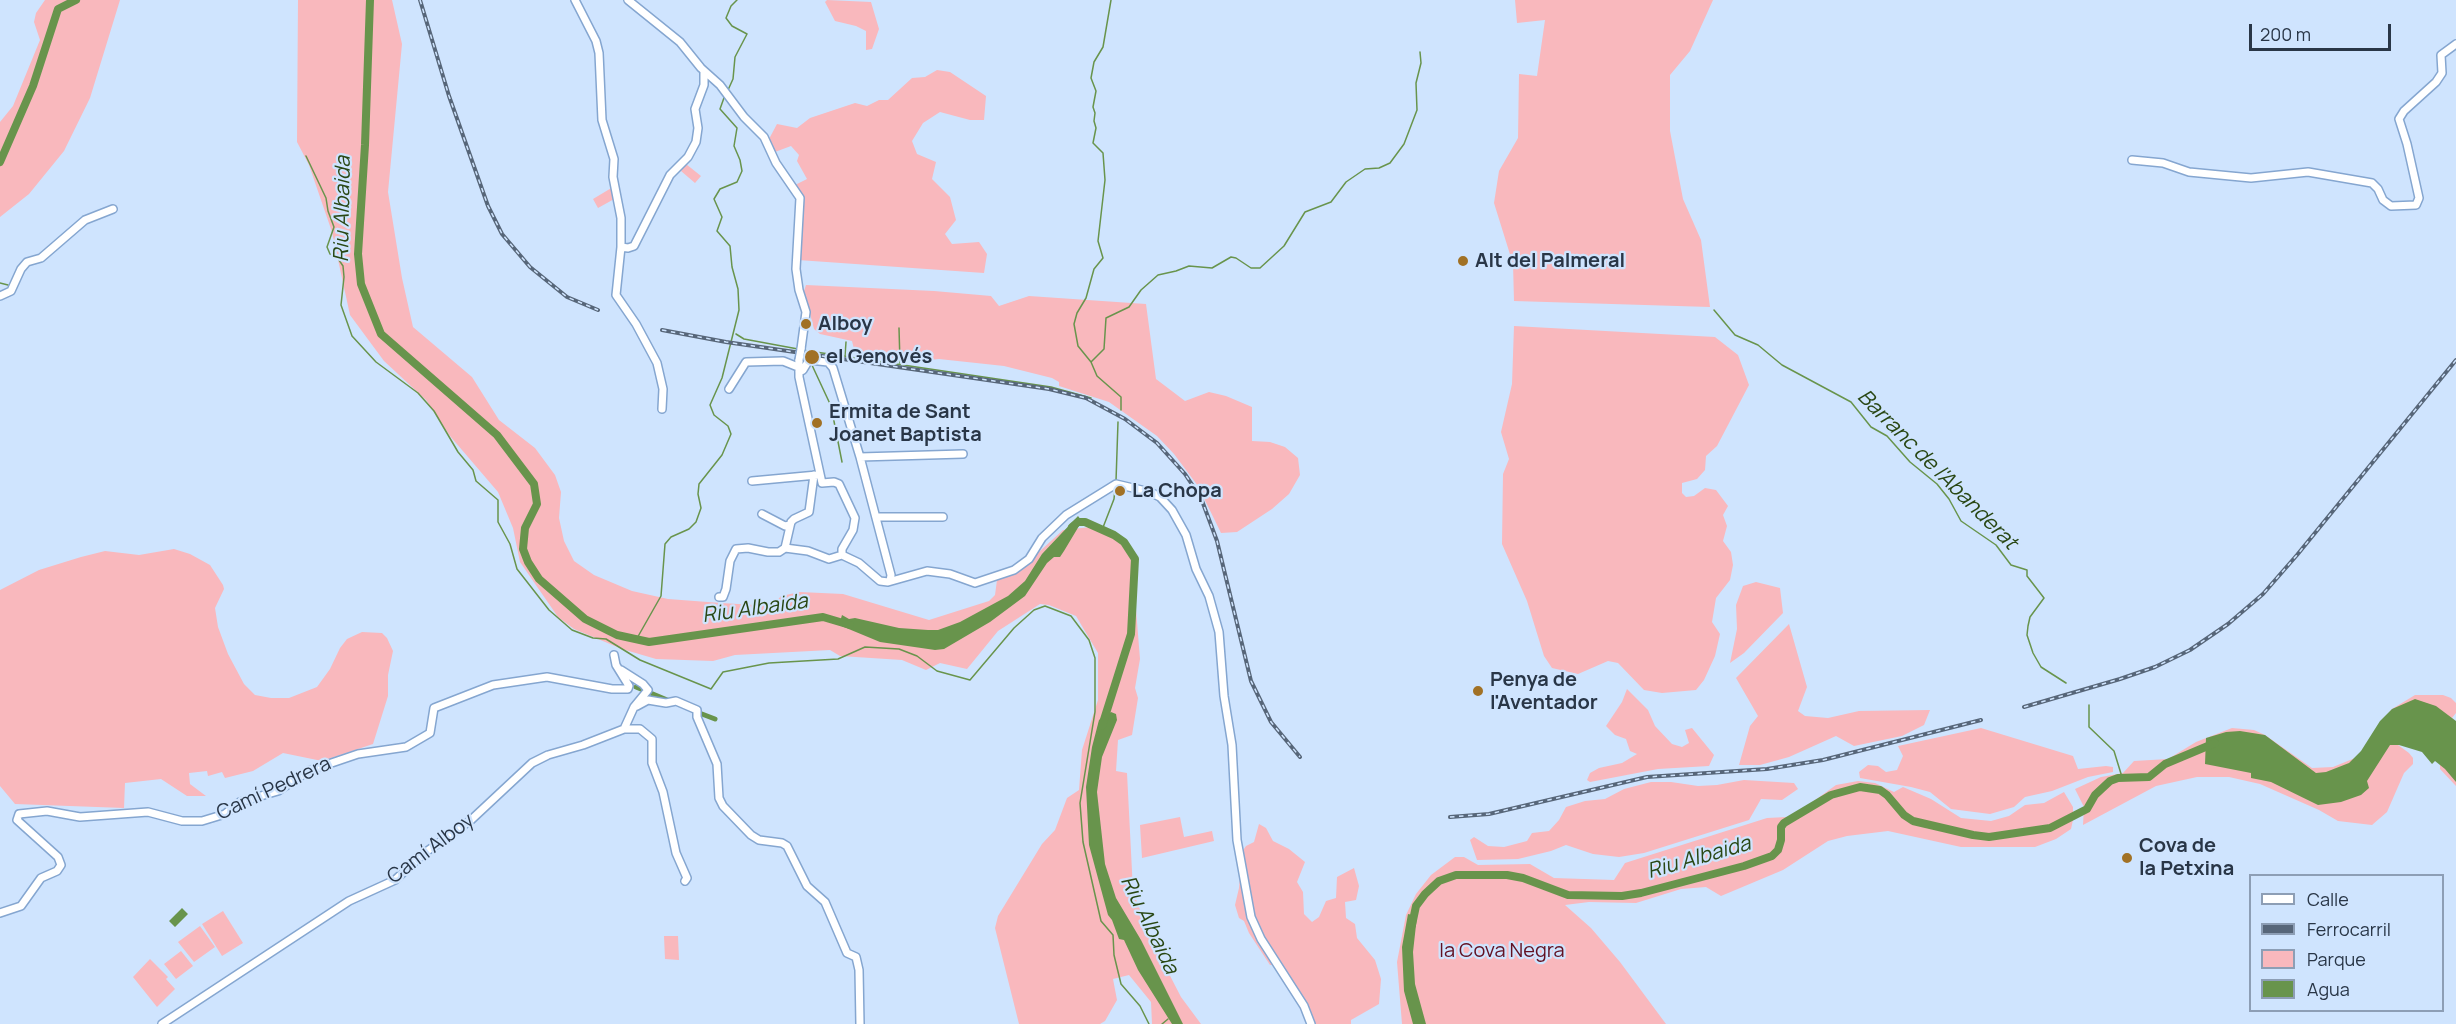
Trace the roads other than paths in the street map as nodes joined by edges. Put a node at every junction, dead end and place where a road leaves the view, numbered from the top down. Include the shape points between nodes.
1 (575, 0) edge
2 (628, 0) edge
3 (2456, 44) edge
4 (704, 71) junction
5 (2132, 160) dead end
6 (113, 208) dead end
7 (621, 247) junction
8 (0, 296) edge
9 (798, 366) junction
10 (729, 389) dead end
11 (662, 409) dead end
12 (963, 454) dead end
13 (860, 457) junction
14 (817, 475) junction
15 (752, 481) dead end
16 (762, 514) dead end
17 (876, 516) junction
18 (943, 517) dead end
19 (790, 525) junction
20 (785, 548) junction
21 (842, 555) junction
22 (890, 581) junction
23 (719, 597) dead end
24 (614, 655) dead end
25 (619, 668) junction
26 (631, 712) junction
27 (624, 729) junction
28 (685, 881) dead end
29 (0, 913) edge
30 (162, 1024) edge
31 (860, 1024) edge
32 (1311, 1024) edge

1 - 7 street via 598,47 602,120 614,159
2 - 4 street via 680,42
3 - 5 street via 2441,56 2442,73 2436,82 2399,119 2419,198 2416,205 2391,206 2372,183 2308,172 2251,178
4 - 7 street via 704,85 695,109 696,142 670,175 634,246
4 - 9 street, bridge via 764,137 800,198 796,269 806,312
6 - 8 street via 85,220 41,258 27,262 11,291
7 - 11 street via 616,295 657,363 663,389
9 - 10 street via 780,361 746,362
9 - 13 street via 803,370 809,360 832,364
9 - 14 street
12 - 13 street
13 - 17 street
14 - 15 street
14 - 19 street via 808,512
14 - 21 street via 822,483 837,483 854,513 853,530
16 - 19 street
17 - 18 street
17 - 22 street
19 - 20 street
20 - 21 street via 829,559
20 - 23 street via 779,552 736,549 726,589 723,597
21 - 22 street via 880,581
22 - 32 street via 927,571 975,583 1014,570 1029,559 1050,529 1066,515 1112,485 1142,489 1166,503 1186,535 1219,632 1233,745 1237,840 1251,917
24 - 25 street
25 - 26 street via 648,690
25 - 29 street, Camí Pedrera via 629,686 627,690 547,677 477,690 434,708 430,733 406,747 357,754 308,771 278,791 240,802 225,814 202,821 182,821 148,812 80,817 47,811 19,814 17,820 61,865 37,882 21,906
26 - 27 street
26 - 31 street via 648,700 678,701 697,710 717,764 723,806 751,835 787,846 807,886 825,903 847,953 856,957
27 - 28 street via 640,729 652,739 652,763
27 - 30 street, Camí Alboy via 532,763 395,880 349,901

